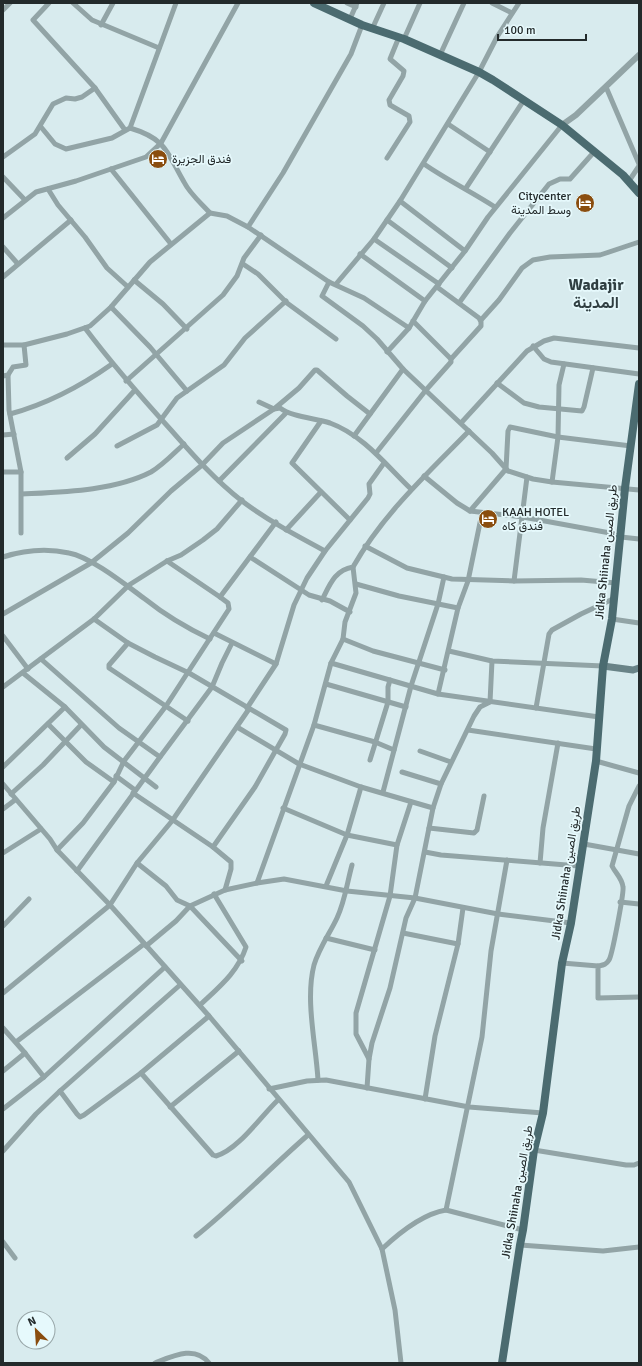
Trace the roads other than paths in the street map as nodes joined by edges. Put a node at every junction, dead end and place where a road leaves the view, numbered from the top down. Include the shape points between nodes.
1 (10, 3) edge
2 (49, 3) edge
3 (73, 3) edge
4 (112, 3) edge
5 (176, 3) edge
6 (238, 3) edge
7 (314, 3) edge
8 (347, 3) edge
9 (384, 3) edge
10 (420, 3) edge
11 (464, 3) edge
12 (492, 3) edge
13 (519, 3) edge
14 (356, 5) edge
15 (3, 10) edge
16 (512, 13) junction
17 (350, 19) junction
18 (102, 25) junction
19 (362, 25) junction
20 (373, 27) junction
21 (401, 38) junction
22 (159, 48) junction
23 (440, 54) junction
24 (639, 55) edge
25 (479, 72) junction
26 (606, 87) junction
27 (95, 88) junction
28 (524, 100) junction
29 (448, 124) junction
30 (562, 125) junction
31 (41, 127) junction
32 (127, 129) junction
33 (161, 142) junction
34 (490, 152) junction
35 (594, 152) junction
36 (3, 157) edge
37 (387, 158) dead end
38 (424, 164) junction
39 (639, 165) edge
40 (111, 169) junction
41 (3, 177) edge
42 (629, 181) junction
43 (466, 188) junction
44 (48, 189) junction
45 (639, 193) edge
46 (25, 200) junction
47 (400, 201) junction
48 (495, 207) junction
49 (210, 213) junction
50 (3, 218) edge
51 (71, 220) junction
52 (387, 220) junction
53 (248, 227) junction
54 (261, 235) junction
55 (374, 239) junction
56 (639, 242) edge
57 (171, 244) junction
58 (3, 247) edge
59 (465, 251) junction
60 (360, 254) junction
61 (18, 264) junction
62 (243, 264) junction
63 (452, 268) junction
64 (3, 277) edge
65 (134, 280) junction
66 (329, 282) junction
67 (336, 284) junction
68 (438, 285) junction
69 (128, 287) junction
70 (286, 301) junction
71 (425, 301) junction
72 (459, 303) junction
73 (111, 307) junction
74 (480, 320) junction
75 (413, 321) junction
76 (85, 328) junction
77 (187, 328) junction
78 (409, 328) junction
79 (336, 339) dead end
80 (3, 345) edge
81 (24, 345) junction
82 (533, 346) junction
83 (639, 348) edge
84 (387, 352) junction
85 (157, 354) junction
86 (451, 359) junction
87 (112, 364) junction
88 (564, 364) junction
89 (593, 368) junction
90 (403, 369) junction
91 (639, 374) edge
92 (6, 375) edge
93 (126, 381) junction
94 (497, 383) junction
95 (639, 384) edge
96 (135, 390) junction
97 (426, 390) junction
98 (187, 391) junction
99 (639, 397) edge
100 (259, 402) dead end
101 (274, 409) junction
102 (558, 409) junction
103 (286, 413) junction
104 (10, 414) junction
105 (370, 414) junction
106 (161, 420) junction
107 (321, 421) junction
108 (461, 424) junction
109 (469, 431) junction
110 (14, 434) junction
111 (3, 435) edge
112 (354, 436) junction
113 (558, 437) junction
114 (184, 444) junction
115 (117, 446) dead end
116 (631, 446) junction
117 (376, 453) junction
118 (67, 458) dead end
119 (384, 462) junction
120 (202, 465) junction
121 (506, 469) junction
122 (3, 472) edge
123 (20, 472) junction
124 (424, 476) junction
125 (527, 476) junction
126 (219, 481) junction
127 (552, 482) junction
128 (625, 488) junction
129 (411, 489) junction
130 (639, 490) edge
131 (321, 492) junction
132 (22, 494) junction
133 (242, 500) junction
134 (470, 510) junction
135 (482, 513) junction
136 (523, 517) junction
137 (350, 520) junction
138 (276, 522) junction
139 (286, 530) junction
140 (21, 533) dead end
141 (621, 536) junction
142 (639, 539) edge
143 (365, 546) junction
144 (325, 551) junction
145 (3, 557) edge
146 (250, 557) junction
147 (167, 561) junction
148 (91, 563) junction
149 (353, 568) junction
150 (444, 577) junction
151 (468, 581) junction
152 (514, 581) junction
153 (616, 583) junction
154 (356, 584) junction
155 (129, 585) junction
156 (301, 590) junction
157 (220, 597) junction
158 (615, 598) junction
159 (322, 600) junction
160 (438, 604) junction
161 (458, 608) junction
162 (350, 612) junction
163 (3, 614) edge
164 (612, 619) junction
165 (94, 620) junction
166 (639, 623) edge
167 (214, 633) junction
168 (3, 636) edge
169 (210, 639) junction
170 (343, 639) junction
171 (128, 643) junction
172 (232, 643) junction
173 (449, 651) junction
174 (41, 659) junction
175 (492, 661) junction
176 (331, 663) junction
177 (276, 664) junction
178 (419, 664) junction
179 (544, 664) junction
180 (603, 666) junction
181 (28, 668) junction
182 (639, 668) edge
183 (445, 670) junction
184 (23, 673) junction
185 (190, 673) junction
186 (390, 680) junction
187 (326, 684) junction
188 (411, 686) junction
189 (3, 687) edge
190 (212, 687) junction
191 (438, 694) junction
192 (388, 702) junction
193 (490, 702) junction
194 (166, 706) junction
195 (65, 707) junction
196 (406, 707) junction
197 (248, 708) junction
198 (536, 708) junction
199 (599, 717) junction
200 (188, 721) junction
201 (48, 724) junction
202 (81, 725) junction
203 (314, 725) junction
204 (237, 727) junction
205 (468, 730) junction
206 (65, 742) junction
207 (138, 742) junction
208 (375, 742) junction
209 (558, 743) junction
210 (596, 749) junction
211 (394, 750) junction
212 (420, 751) dead end
213 (276, 752) junction
214 (160, 757) junction
215 (370, 760) dead end
216 (124, 761) junction
217 (596, 761) junction
218 (451, 762) junction
219 (299, 764) junction
220 (3, 767) edge
221 (402, 772) dead end
222 (639, 773) edge
223 (145, 778) junction
224 (115, 779) junction
225 (3, 784) edge
226 (441, 784) junction
227 (639, 786) edge
228 (156, 787) dead end
229 (361, 787) junction
230 (134, 792) junction
231 (383, 792) junction
232 (11, 794) junction
233 (484, 796) dead end
234 (15, 800) junction
235 (411, 802) junction
236 (283, 808) junction
237 (433, 808) junction
238 (3, 809) edge
239 (172, 821) junction
240 (429, 828) junction
241 (41, 829) junction
242 (347, 834) junction
243 (584, 844) junction
244 (397, 845) junction
245 (213, 848) junction
246 (57, 850) junction
247 (616, 850) junction
248 (3, 852) edge
249 (424, 852) junction
250 (639, 854) edge
251 (507, 860) junction
252 (137, 863) junction
253 (540, 863) junction
254 (352, 865) dead end
255 (579, 866) junction
256 (77, 871) junction
257 (256, 882) junction
258 (326, 886) junction
259 (225, 890) junction
260 (347, 891) junction
261 (214, 894) junction
262 (390, 896) junction
263 (29, 898) dead end
264 (415, 898) junction
265 (620, 902) junction
266 (639, 904) edge
267 (110, 905) junction
268 (190, 906) junction
269 (463, 908) junction
270 (498, 914) junction
271 (571, 923) junction
272 (3, 926) edge
273 (403, 933) junction
274 (326, 938) junction
275 (458, 944) junction
276 (145, 945) junction
277 (375, 950) junction
278 (242, 961) junction
279 (562, 963) junction
280 (598, 966) junction
281 (165, 967) junction
282 (180, 985) junction
283 (3, 994) edge
284 (639, 997) edge
285 (200, 1005) junction
286 (210, 1016) junction
287 (3, 1028) edge
288 (16, 1042) junction
289 (239, 1051) junction
290 (25, 1052) junction
291 (369, 1059) junction
292 (3, 1071) edge
293 (141, 1073) junction
294 (44, 1077) junction
295 (318, 1080) junction
296 (367, 1088) junction
297 (269, 1089) junction
298 (60, 1090) junction
299 (425, 1099) junction
300 (278, 1100) junction
301 (170, 1107) junction
302 (469, 1107) junction
303 (3, 1109) edge
304 (543, 1113) junction
305 (308, 1135) junction
306 (534, 1150) junction
307 (3, 1151) edge
308 (639, 1163) edge
309 (446, 1210) junction
310 (524, 1230) junction
311 (196, 1236) dead end
312 (3, 1242) edge
313 (520, 1245) junction
314 (639, 1247) edge
315 (382, 1249) junction
316 (15, 1258) dead end
317 (399, 1362) edge
318 (155, 1363) edge
319 (209, 1363) edge
320 (502, 1363) edge

1 - 15 street
2 - 27 street via 33,20
3 - 18 street via 92,20
4 - 18 street
5 - 22 street
6 - 33 street
7 - 17 main road
8 - 14 street
9 - 20 street
10 - 21 street
11 - 23 street
12 - 16 street
13 - 16 street
14 - 17 street
16 - 25 street via 488,51
17 - 19 main road
18 - 22 street
19 - 20 main road
19 - 53 street via 351,54 284,173
20 - 21 main road
21 - 23 main road
21 - 37 street via 390,59 404,72 389,100 390,105 409,116 410,122
22 - 32 street
23 - 25 main road
24 - 26 street
25 - 28 main road
25 - 29 street
26 - 30 street
26 - 39 street
27 - 31 street via 76,99 59,100 43,119
27 - 32 street
28 - 30 main road
28 - 34 street
29 - 34 street
29 - 38 street
30 - 35 main road
30 - 48 street
31 - 32 street via 55,144 66,149 112,138
31 - 36 street via 29,140
32 - 33 street
33 - 40 street via 150,155
33 - 49 street via 184,182
34 - 43 street
35 - 42 main road
35 - 72 street via 570,179 560,179 549,184
38 - 43 street via 442,177
38 - 47 street
39 - 42 street
40 - 44 street
40 - 57 street
41 - 46 street
42 - 45 main road
43 - 48 street
44 - 46 street via 36,192
44 - 51 street
46 - 50 street
47 - 52 street
47 - 59 street
48 - 59 street
49 - 53 street via 227,216
49 - 57 street
51 - 61 street
51 - 69 street via 107,268
52 - 55 street
52 - 63 street
53 - 54 street
54 - 62 street via 244,258
54 - 66 street
55 - 60 street
55 - 68 street
56 - 74 street via 600,255 533,260 522,268 499,300
57 - 65 street
58 - 61 street
59 - 63 street
60 - 67 street
60 - 71 street
61 - 64 street
62 - 70 street via 258,274
62 - 77 street via 229,288
63 - 68 street
65 - 69 street
65 - 77 street
66 - 67 street
66 - 84 street via 322,296 363,326
67 - 78 street
68 - 71 street
68 - 72 street
69 - 73 street
70 - 79 street
70 - 98 street via 245,338 224,365
71 - 75 street
72 - 74 street
73 - 76 street
73 - 85 street
74 - 86 street via 481,326
75 - 78 street
75 - 86 street
76 - 81 street
76 - 87 street
77 - 85 street
78 - 84 street
80 - 81 street
81 - 92 street via 26,365 14,367
82 - 83 street via 554,338
82 - 88 street via 544,359
82 - 94 street
84 - 90 street
85 - 93 street
85 - 98 street
86 - 97 street
87 - 93 street
87 - 104 street via 87,382
88 - 89 street
88 - 102 street via 559,385
89 - 91 street
89 - 102 street via 583,410
90 - 97 street
90 - 105 street
92 - 104 street
93 - 96 street
94 - 102 street via 524,403
94 - 108 street
95 - 99 main road, Jidka Shiinaha طريق الصين
96 - 106 street
96 - 118 street via 95,434
97 - 108 street
97 - 117 street
98 - 106 street via 177,398
99 - 116 main road, Jidka Shiinaha طريق الصين
100 - 101 street
101 - 103 street via 280,408
101 - 105 street via 316,370
101 - 120 street via 222,443
102 - 113 street
103 - 107 street
103 - 126 street
104 - 110 street
105 - 112 street
106 - 114 street
106 - 115 street via 143,434
107 - 112 street
107 - 131 street via 292,461
108 - 109 street
109 - 121 street
109 - 124 street
110 - 111 street
110 - 123 street
112 - 117 street
113 - 116 street
113 - 121 street via 509,428
113 - 127 street
114 - 120 street
114 - 132 street via 156,468 138,478 72,492
116 - 128 main road, Jidka Shiinaha طريق الصين
117 - 119 street
119 - 129 street
119 - 137 street via 369,484 369,496
120 - 126 street
120 - 148 street
121 - 125 street
121 - 134 street
122 - 123 street
123 - 132 street
124 - 129 street
124 - 134 street via 457,503
125 - 127 street
125 - 136 street
126 - 133 street
127 - 128 street
128 - 130 street
128 - 141 main road, Jidka Shiinaha طريق الصين
129 - 143 street
131 - 137 street
131 - 139 street
132 - 140 street
133 - 138 street
133 - 147 street via 217,529 181,555
134 - 135 street
135 - 136 street
135 - 151 street
136 - 141 street
136 - 152 street
137 - 144 street
138 - 139 street
138 - 146 street
139 - 144 street
141 - 142 street
141 - 153 main road, Jidka Shiinaha طريق الصين
143 - 149 street
143 - 150 street via 407,568
144 - 156 street
145 - 148 street via 33,550 52,550 71,553
146 - 156 street
146 - 157 street
147 - 155 street
147 - 157 street
148 - 155 street
148 - 163 street
149 - 154 street
149 - 159 street via 339,571
150 - 151 street
150 - 160 street
151 - 152 street
151 - 161 street
152 - 153 street via 566,580
153 - 158 main road, Jidka Shiinaha طريق الصين
154 - 160 street
154 - 162 street
155 - 165 street
155 - 169 street via 169,616
156 - 159 street
156 - 177 street
157 - 167 street via 228,603 229,608
158 - 164 main road, Jidka Shiinaha طريق الصين
158 - 179 street via 552,630 549,634
159 - 162 street via 330,601
160 - 161 street
160 - 178 street
161 - 173 street
162 - 170 street via 345,622
164 - 166 street
164 - 180 main road, Jidka Shiinaha طريق الصين
165 - 171 street
165 - 174 street
167 - 169 street
167 - 172 street
168 - 181 street
169 - 185 street
170 - 176 street
170 - 178 street via 373,651
171 - 185 street
171 - 194 street via 109,668
172 - 177 street
172 - 190 street
173 - 175 street
173 - 183 street
174 - 181 street
174 - 207 street
175 - 179 street
175 - 193 street
176 - 186 street
176 - 187 street
177 - 197 street
178 - 183 street
178 - 188 street
179 - 180 street
179 - 198 street
180 - 182 main road via 633,670
180 - 199 main road, Jidka Shiinaha طريق الصين
181 - 184 street
183 - 191 street
184 - 189 street
184 - 195 street
185 - 190 street
185 - 194 street
186 - 188 street
186 - 192 street
187 - 192 street
187 - 203 street
188 - 191 street
188 - 196 street
190 - 197 street
190 - 200 street
191 - 193 street
192 - 196 street
192 - 208 street
193 - 198 street
193 - 205 street via 480,707
194 - 200 street
194 - 207 street
195 - 201 street
195 - 202 street
196 - 211 street
197 - 204 street
197 - 213 street via 286,730
198 - 199 street
199 - 210 main road, Jidka Shiinaha طريق الصين
200 - 214 street
201 - 206 street
201 - 220 street
202 - 206 street
202 - 216 street via 104,747
203 - 208 street
203 - 219 street
204 - 213 street
204 - 239 street
205 - 209 street
205 - 218 street
206 - 224 street via 86,762
206 - 232 street
207 - 214 street
207 - 216 street
208 - 211 street
208 - 215 street
209 - 210 street
209 - 253 street via 543,828
210 - 217 main road, Jidka Shiinaha طريق الصين
211 - 231 street
212 - 218 street
213 - 219 street
213 - 245 street
214 - 223 street
216 - 223 street
216 - 224 street
217 - 222 street
217 - 243 main road, Jidka Shiinaha طريق الصين
218 - 226 street
219 - 229 street
219 - 236 street
221 - 226 street
223 - 228 street
223 - 230 street
224 - 230 street
224 - 246 street via 83,823
225 - 232 street
226 - 237 street
227 - 247 street via 629,806
229 - 231 street
229 - 242 street
230 - 239 street
230 - 256 street
231 - 235 street
232 - 234 street
233 - 240 street via 477,830 474,833
234 - 238 street
234 - 241 street
235 - 237 street
235 - 244 street
236 - 242 street
236 - 257 street
237 - 240 street
239 - 245 street
239 - 252 street
240 - 249 street
241 - 246 street
241 - 248 street
242 - 244 street
242 - 258 street
243 - 247 street
243 - 255 main road, Jidka Shiinaha طريق الصين
244 - 262 street
245 - 259 street via 230,862 231,869
246 - 256 street
247 - 250 street
247 - 265 street via 612,866 622,879 624,890
249 - 251 street
249 - 264 street
251 - 253 street
251 - 270 street
252 - 267 street
252 - 268 street via 166,886 182,903
253 - 255 street
254 - 260 street
255 - 271 main road, Jidka Shiinaha طريق الصين
256 - 267 street
257 - 258 street via 284,879
257 - 259 street
258 - 260 street
259 - 261 street
260 - 262 street
260 - 274 street
261 - 268 street
261 - 278 street via 246,947
262 - 264 street
262 - 277 street
263 - 272 street
264 - 269 street
264 - 273 street via 406,918
265 - 266 street
265 - 280 street via 611,957 605,964
267 - 276 street
267 - 283 street
268 - 276 street via 176,921
268 - 278 street
269 - 270 street
269 - 275 street
270 - 271 street
270 - 302 street via 491,951 482,1037
271 - 279 main road, Jidka Shiinaha طريق الصين
273 - 275 street
273 - 291 street
274 - 277 street
274 - 295 street via 315,963 311,992
275 - 299 street via 436,1036
276 - 281 street
276 - 288 street
277 - 291 street via 356,1013 356,1034
278 - 285 street via 233,974
279 - 280 street
279 - 304 main road, Jidka Shiinaha طريق الصين
280 - 284 street via 598,998
281 - 282 street
281 - 294 street
282 - 285 street
282 - 298 street
285 - 286 street
286 - 289 street
286 - 293 street
287 - 288 street
288 - 290 street
289 - 297 street
289 - 301 street
290 - 292 street
290 - 294 street
291 - 296 street
293 - 298 street via 80,1117
293 - 301 street
294 - 303 street
295 - 296 street
295 - 297 street
296 - 299 street
297 - 300 street
298 - 307 street
299 - 302 street
300 - 301 street via 255,1126 229,1149 216,1156
300 - 305 street
302 - 304 street
302 - 309 street
304 - 306 main road, Jidka Shiinaha طريق الصين
305 - 311 street via 220,1218
305 - 315 street via 349,1182
306 - 308 street via 626,1165
306 - 310 main road, Jidka Shiinaha طريق الصين
309 - 310 street
309 - 315 street via 411,1226
310 - 313 main road, Jidka Shiinaha طريق الصين
312 - 316 street
313 - 314 street via 603,1251
313 - 320 main road, Jidka Shiinaha طريق الصين
315 - 317 street via 395,1310
318 - 319 street via 184,1353 196,1353

